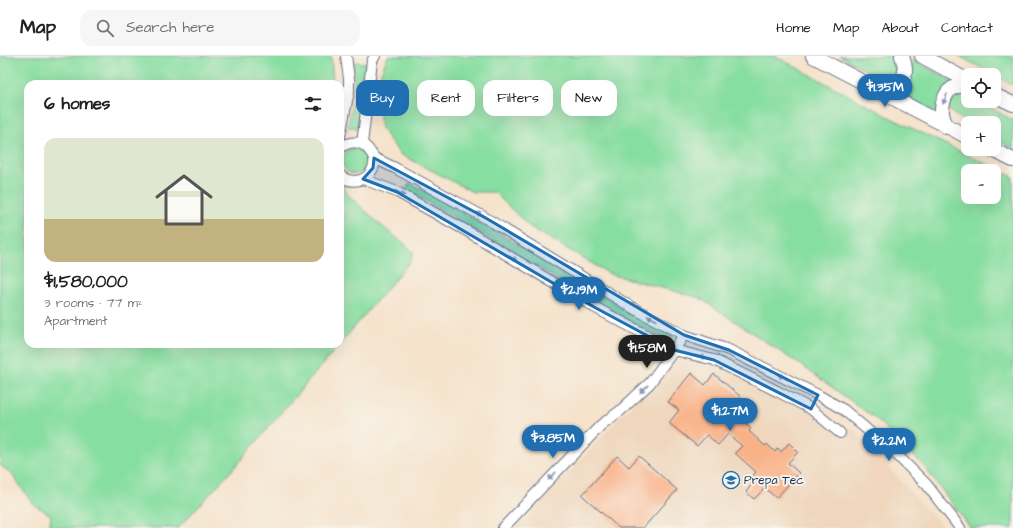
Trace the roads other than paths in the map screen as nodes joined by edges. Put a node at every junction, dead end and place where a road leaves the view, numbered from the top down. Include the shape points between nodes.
1 (346, 56) edge
2 (375, 56) edge
3 (813, 56) edge
4 (902, 56) edge
5 (922, 56) edge
6 (961, 77) edge
7 (866, 84) junction
8 (961, 86) edge
9 (1001, 98) edge
10 (1013, 104) edge
11 (344, 116) edge
12 (947, 127) junction
13 (961, 134) edge
14 (362, 144) junction
15 (344, 145) edge
16 (1001, 154) edge
17 (374, 158) junction
18 (1013, 160) edge
19 (344, 178) edge
20 (364, 179) junction
21 (684, 335) junction
22 (674, 350) junction
23 (818, 395) junction
24 (810, 409) junction
25 (840, 433) dead end
26 (503, 528) edge
27 (960, 528) edge

1 - 11 street via 349,91
2 - 14 street via 372,61
3 - 7 main road
4 - 7 main road via 904,75 895,85 889,87
5 - 6 main road
7 - 12 main road
8 -> 12 main road via 949,91 943,103 943,118
9 - 10 main road
12 - 13 main road
14 - 15 street via 355,142
14 - 17 street
16 - 18 main road
17 - 20 street via 373,168
21 -> 17 street via 633,308 484,217
19 - 20 street via 350,181
20 -> 22 street via 397,192 594,307
21 - 22 street
23 -> 21 street via 729,350
22 -> 24 street via 714,360
22 -> 26 street via 650,383 601,425
23 - 24 street
23 - 27 street via 844,410 898,456 927,485
24 - 25 street

